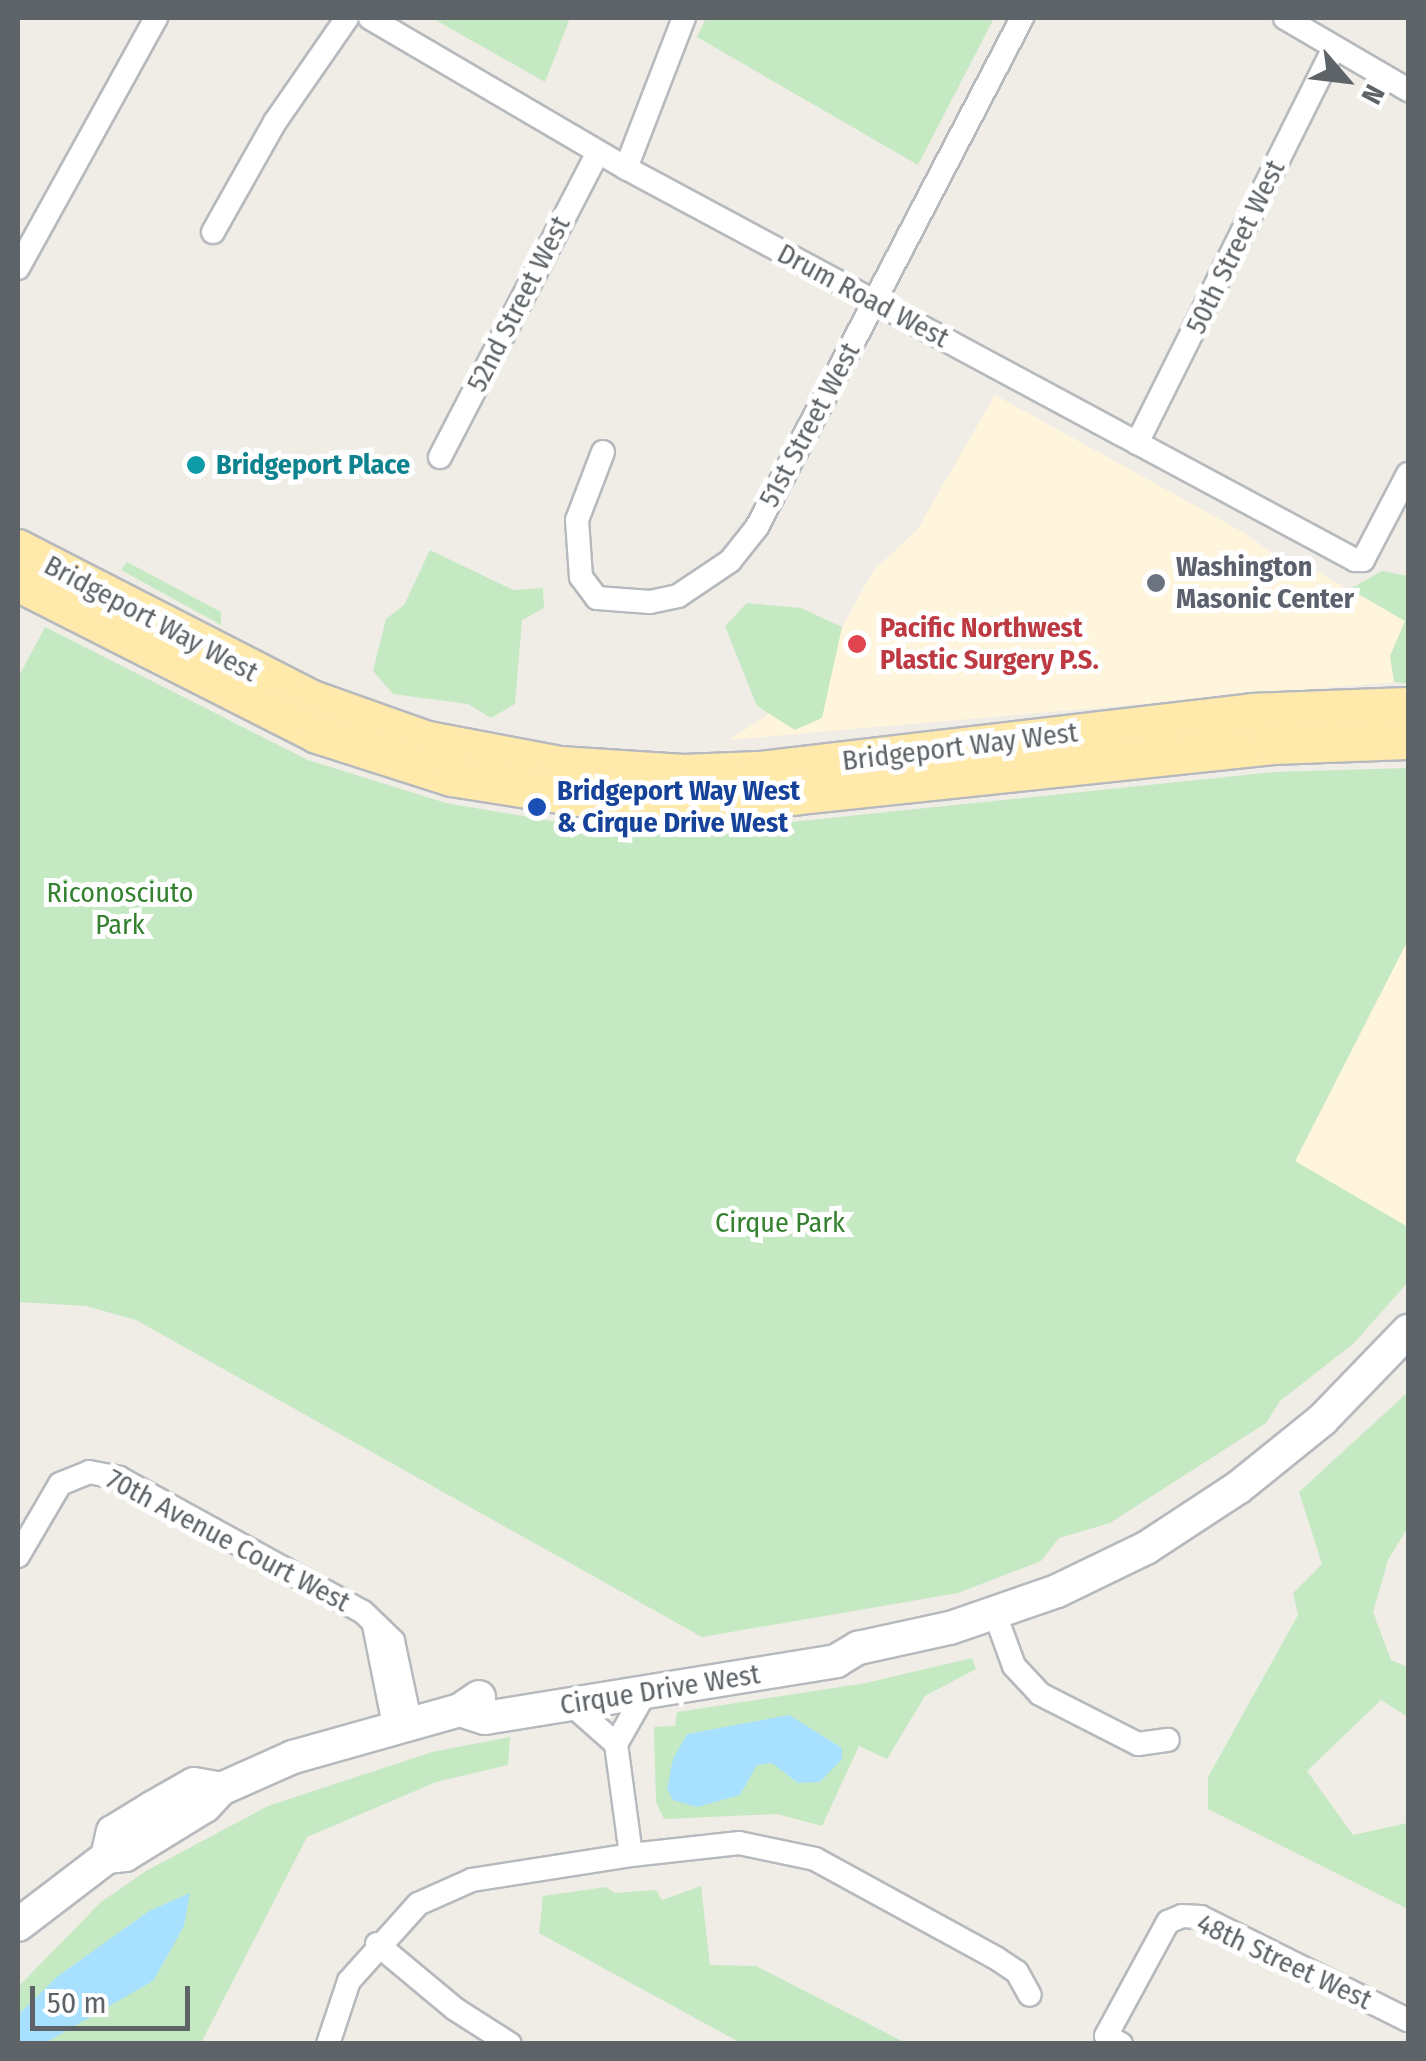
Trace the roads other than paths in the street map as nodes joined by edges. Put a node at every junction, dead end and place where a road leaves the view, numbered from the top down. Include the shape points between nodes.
1 (156, 18) edge
2 (347, 18) edge
3 (370, 18) edge
4 (684, 18) edge
5 (1022, 18) edge
6 (1285, 18) edge
7 (1333, 50) junction
8 (1408, 90) edge
9 (598, 152) junction
10 (626, 168) junction
11 (213, 232) dead end
12 (18, 268) edge
13 (875, 302) junction
14 (1138, 443) junction
15 (602, 452) dead end
16 (440, 457) dead end
17 (1408, 474) edge
18 (18, 549) edge
19 (18, 582) edge
20 (1408, 707) edge
21 (1408, 740) edge
22 (1408, 1331) edge
23 (18, 1556) edge
24 (996, 1614) junction
25 (858, 1648) junction
26 (645, 1693) junction
27 (571, 1704) junction
28 (460, 1710) junction
29 (402, 1723) junction
30 (1168, 1740) dead end
31 (616, 1744) junction
32 (631, 1854) junction
33 (18, 1926) edge
34 (377, 1944) junction
35 (1030, 1995) dead end
36 (1408, 2020) edge
37 (1113, 2040) edge
38 (328, 2044) edge
39 (510, 2044) edge

1 - 12 street
2 - 11 street via 284,108
3 - 9 street, Drum Road West
4 - 10 street
5 - 13 street, 51st Street West
6 - 7 street
7 - 8 street
7 - 14 street, 50th Street West
9 - 10 street, Drum Road West
9 - 16 street, 52nd Street West
10 - 13 street, Drum Road West
13 - 14 street, Drum Road West
13 - 15 street, 51st Street West via 756,527 706,582 650,602 596,598 581,577 577,520
14 - 17 street, Drum Road West via 1328,548 1363,560
18 - 20 main road, Bridgeport Way West via 312,700 428,740 560,766 759,771 1252,713
19 - 21 main road, Bridgeport Way West via 316,734 452,777 591,799 726,803 1273,744
22 - 24 main road, Cirque Drive West via 1322,1420 1201,1513 1087,1578
23 - 29 street, 70th Avenue Court West via 51,1494 76,1476 99,1472 119,1478 349,1602 395,1644
24 - 25 main road, Cirque Drive West
24 - 30 street via 1014,1666 1040,1694 1138,1744
25 - 26 main road, Cirque Drive West via 836,1662
25 - 28 main road, Cirque Drive West via 830,1641 519,1689 478,1698
26 - 27 main road, Cirque Drive West
26 - 31 street
27 - 28 main road, Cirque Drive West via 485,1718
27 - 31 street
28 - 29 main road, Cirque Drive West
29 - 33 main road, Cirque Drive West via 293,1757 221,1790 125,1854 107,1856
31 - 32 street
32 - 34 street via 453,1885 411,1909
32 - 35 street via 739,1843 815,1859 996,1958 1017,1972
34 - 38 street via 346,1986
34 - 39 street via 455,2009
36 - 37 street, 48th Street West via 1192,1916 1168,1922

